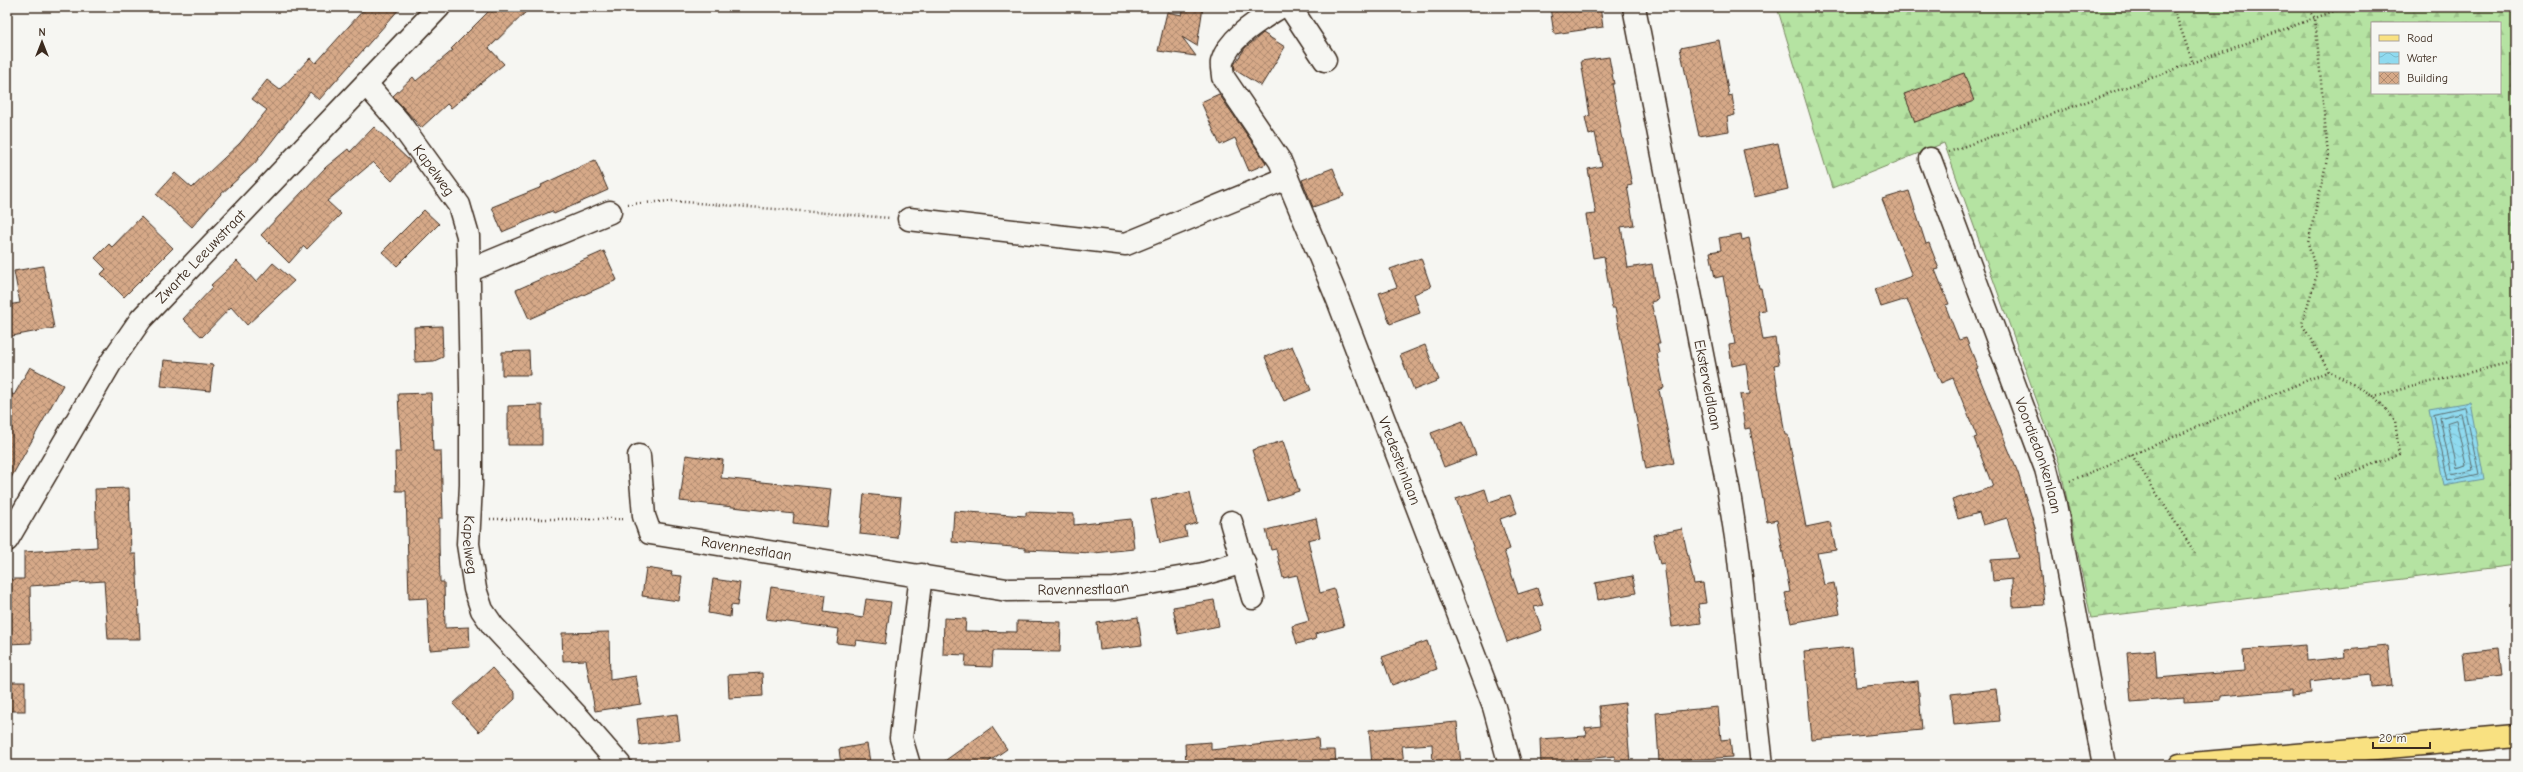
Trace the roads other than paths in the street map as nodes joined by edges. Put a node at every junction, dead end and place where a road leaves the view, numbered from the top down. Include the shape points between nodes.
1 (439, 7) edge
2 (1280, 7) edge
3 (1290, 7) edge
4 (1634, 7) edge
5 (1325, 60) dead end
6 (366, 84) junction
7 (1930, 159) road end
8 (1284, 169) junction
9 (610, 212) road end
10 (909, 220) road end
11 (468, 271) junction
12 (639, 456) dead end
13 (1231, 522) dead end
14 (7, 540) edge
15 (1244, 562) junction
16 (921, 576) junction
17 (1253, 598) dead end
18 (2516, 736) edge
19 (620, 765) edge
20 (909, 765) edge
21 (1510, 765) edge
22 (1762, 765) edge
23 (2104, 765) edge
24 (2180, 765) edge

1 - 6 street, Zwarte Leeuwstraat
2 - 8 street, Vredesteinlaan via 1236,39 1222,63 1224,77
3 - 5 street
4 - 22 street, Eksterveldlaan via 1728,487 1738,550
6 - 11 street, Kapelweg via 399,122 459,205 468,236
6 - 14 street, Zwarte Leeuwstraat via 141,319 110,364
7 - 23 street, Voordiedonkenlaan via 2046,470
8 - 10 street via 1126,244
8 - 21 street, Vredesteinlaan via 1338,300 1492,699
9 - 11 street
11 - 19 street, Kapelweg via 471,388 468,544 470,570 482,610 510,646
12 - 16 street, Ravennestlaan via 645,520 650,533
13 - 15 street
15 - 16 street, Ravennestlaan via 1202,574 1114,589 1007,590
15 - 17 street
16 - 20 street via 902,738
18 - 24 main road

